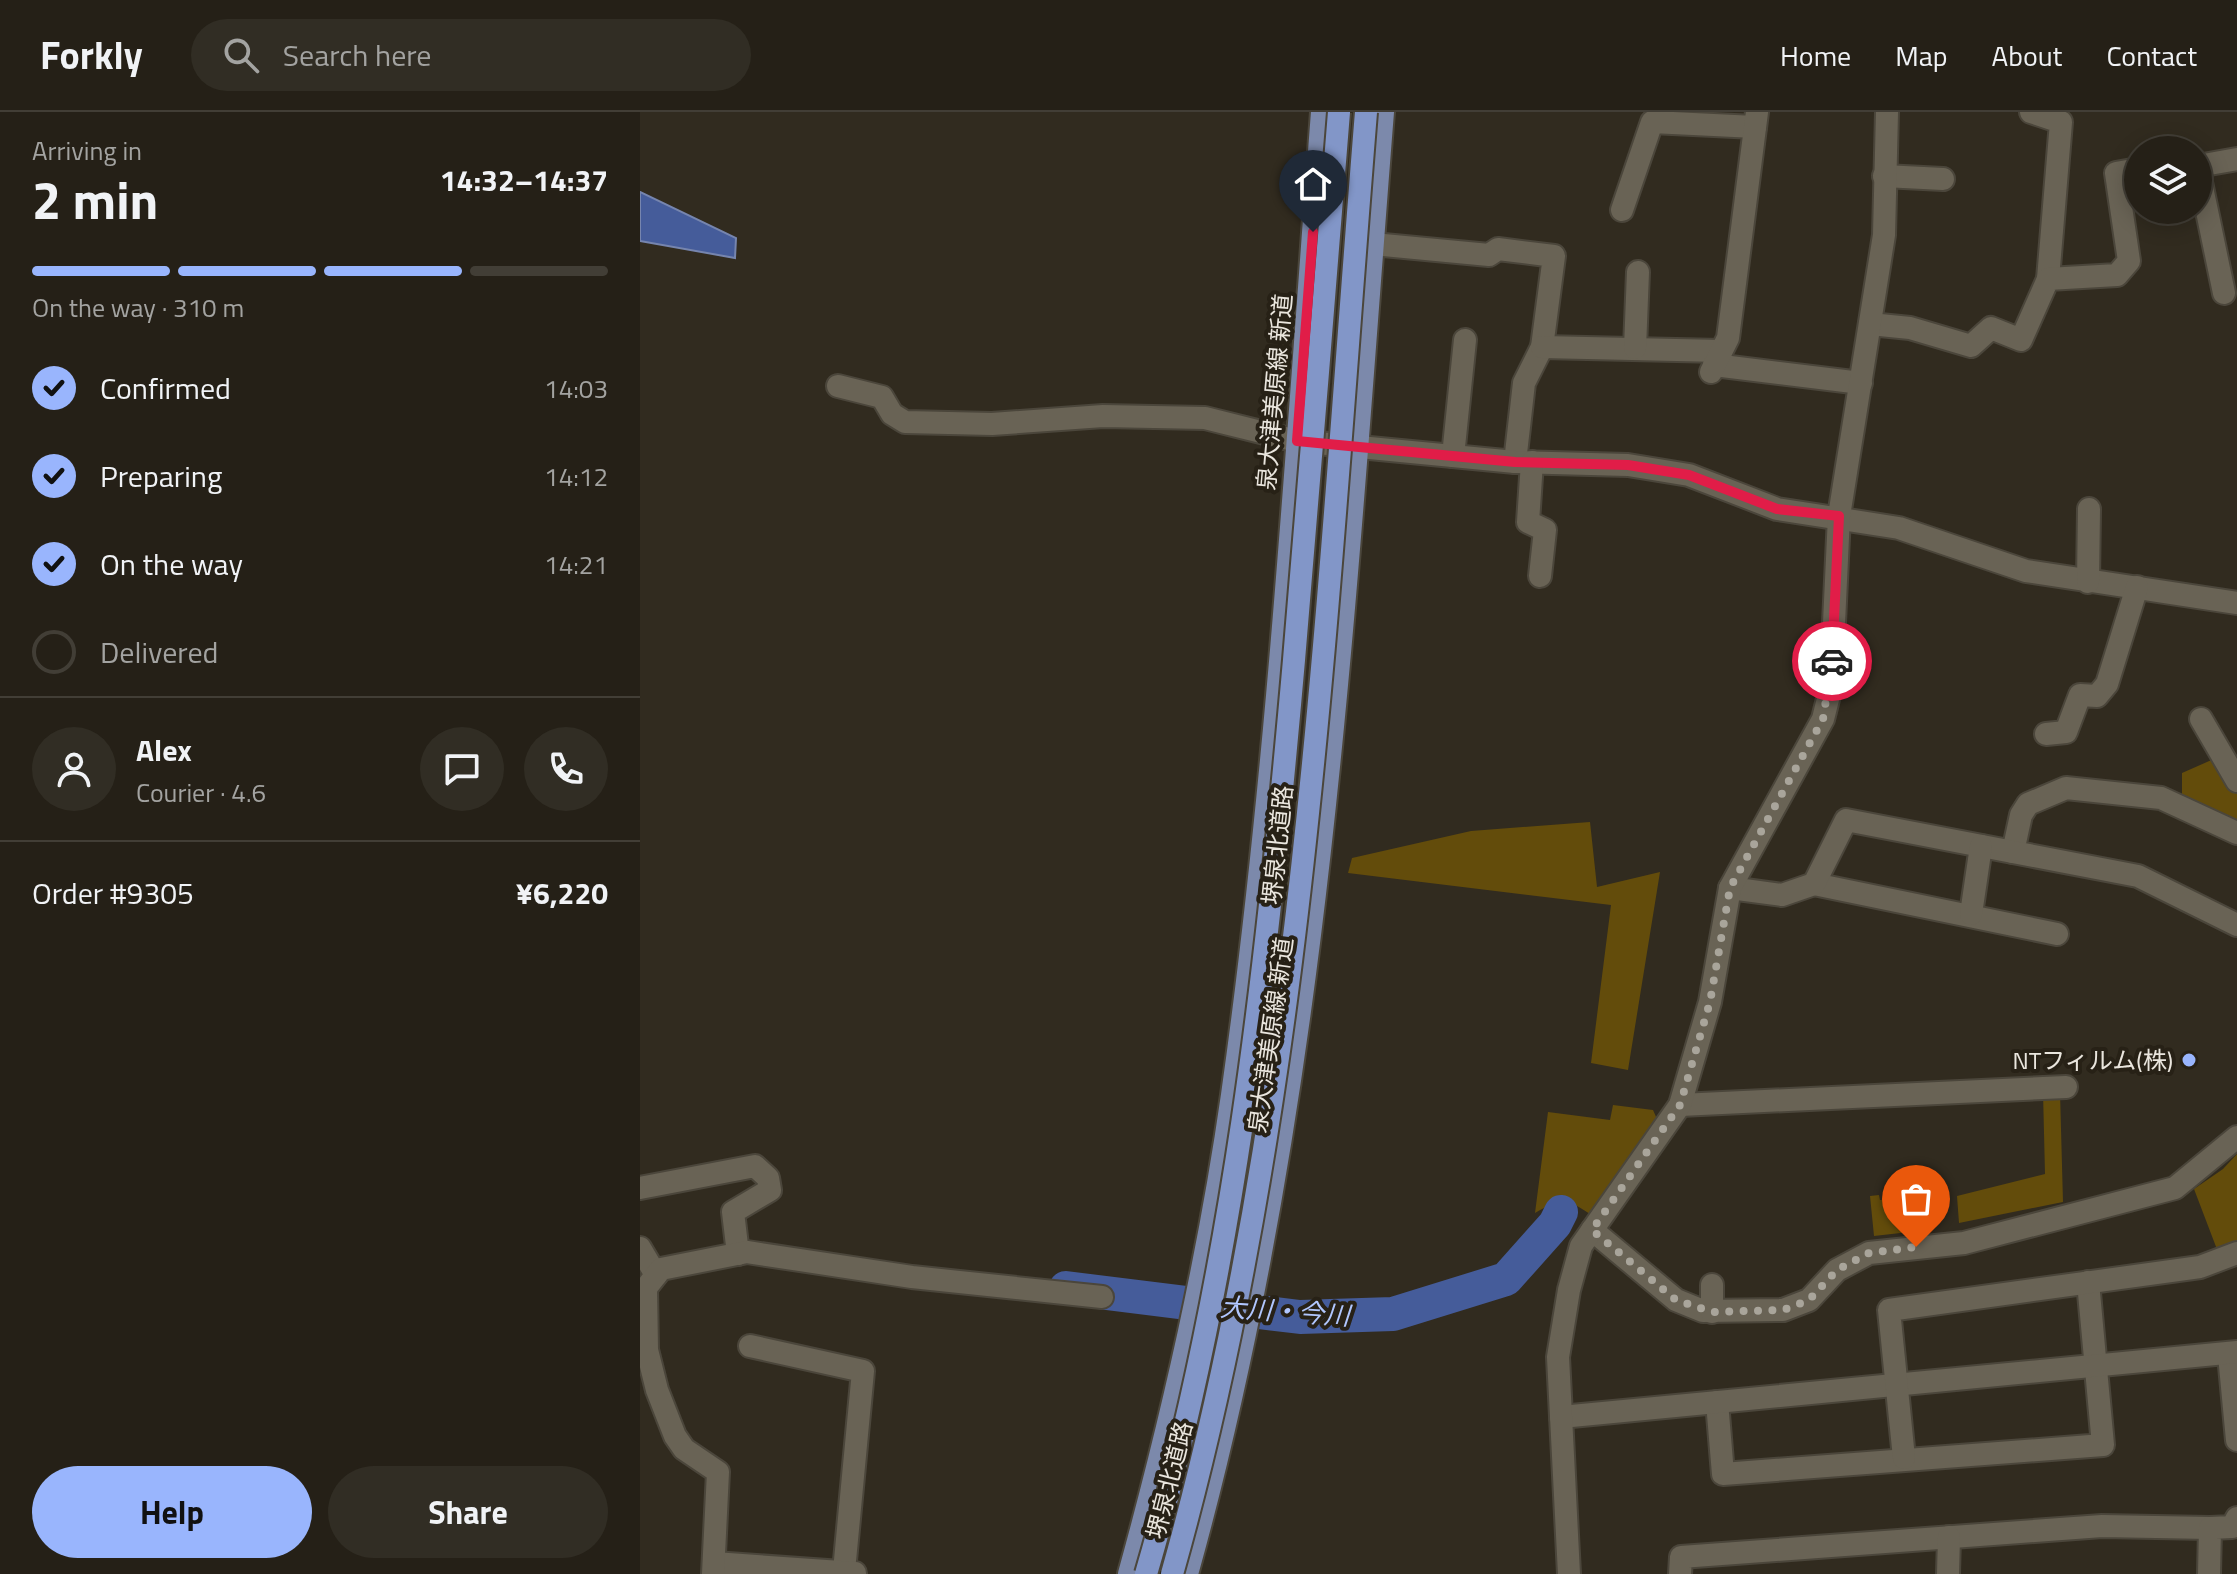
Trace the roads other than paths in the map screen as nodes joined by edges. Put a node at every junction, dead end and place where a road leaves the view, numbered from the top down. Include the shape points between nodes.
1 (1322, 112) edge
2 (1339, 112) edge
3 (1366, 112) edge
4 (1383, 112) edge
5 (1887, 112) edge
6 (2031, 112) edge
7 (1756, 120) edge
8 (2237, 159) edge
9 (2212, 164) edge
10 (2124, 172) edge
11 (1884, 176) junction
12 (1943, 179) dead end
13 (1622, 210) dead end
14 (2210, 224) edge
15 (1373, 244) junction
16 (1638, 272) dead end
17 (2048, 279) junction
18 (2224, 293) dead end
19 (1870, 324) junction
20 (1465, 340) dead end
21 (1542, 347) junction
22 (1635, 348) junction
23 (1715, 363) junction
24 (1861, 383) junction
25 (838, 386) dead end
26 (1297, 441) junction
27 (1357, 446) junction
28 (1453, 456) junction
29 (1524, 462) junction
30 (2089, 509) dead end
31 (1839, 516) junction
32 (1540, 576) dead end
33 (2088, 582) junction
34 (2137, 587) junction
35 (2237, 603) edge
36 (2201, 719) dead end
37 (2046, 734) dead end
38 (2237, 781) edge
39 (2237, 833) edge
40 (1981, 846) junction
41 (2013, 852) junction
42 (1814, 884) junction
43 (1730, 888) junction
44 (1971, 914) junction
45 (2237, 925) edge
46 (2057, 934) dead end
47 (2066, 1087) dead end
48 (1680, 1105) junction
49 (2237, 1137) edge
50 (640, 1176) edge
51 (679, 1177) dead end
52 (640, 1188) edge
53 (1592, 1230) junction
54 (640, 1248) edge
55 (2237, 1253) edge
56 (738, 1254) junction
57 (2088, 1282) junction
58 (647, 1284) edge
59 (1712, 1285) dead end
60 (1102, 1297) dead end
61 (1712, 1312) junction
62 (750, 1346) dead end
63 (2233, 1354) edge
64 (2096, 1368) junction
65 (1897, 1385) junction
66 (1717, 1402) junction
67 (1561, 1417) junction
68 (2237, 1440) edge
69 (1904, 1458) junction
70 (2237, 1518) edge
71 (2210, 1528) junction
72 (1949, 1537) junction
73 (713, 1568) edge
74 (849, 1572) edge
75 (1129, 1574) edge
76 (1146, 1574) edge
77 (1172, 1574) edge
78 (1187, 1574) edge
79 (1569, 1574) edge
80 (1680, 1574) edge
81 (1948, 1574) edge
82 (2209, 1574) edge

1 - 26 main road, 泉大津美原線 新道
2 - 76 highway, 堺泉北道路, bridge via 1257,1031 1213,1293
3 - 77 highway, 堺泉北道路, bridge via 1313,751 1282,1034 1239,1292
4 - 15 main road, 泉大津美原線 新道
5 - 11 street
6 - 17 street via 2061,122
7 - 13 street via 1652,122
7 - 23 street via 1728,338
8 - 9 street
10 - 17 street via 2116,173 2129,261 2117,275
11 - 12 street
11 - 19 street via 1884,235
14 - 18 street
15 - 21 street via 1554,256
15 - 27 main road, 泉大津美原線 新道
16 - 22 street
17 - 19 street via 2021,340 1991,328 1971,346 1910,328
19 - 24 street
20 - 28 street
21 - 22 street
21 - 29 street via 1524,383
22 - 23 street
23 - 24 street
24 - 31 street
25 - 26 street via 882,397 892,414 905,422 1205,418
26 - 27 street
26 - 75 main road, 泉大津美原線 新道 via 1251,943 1231,1098 1189,1319
27 - 28 street
27 - 78 main road, 泉大津美原線 新道 via 1312,922 1287,1107 1248,1331
28 - 29 street
29 - 31 street via 1628,465 1689,475 1777,509
29 - 32 street via 1528,522 1545,530
30 - 33 street
31 - 33 street via 1899,528 2026,571
31 - 43 street via 1831,687 1823,719
33 - 34 street
34 - 35 street
34 - 37 street via 2107,684 2097,696 2080,695 2066,732
36 - 38 street
39 - 41 street via 2161,798 2066,788 2028,804
40 - 41 street
40 - 42 street via 1846,820
40 - 44 street
41 - 45 street via 2138,876
42 - 43 street via 1782,895
42 - 44 street
43 - 48 street via 1710,1002
44 - 46 street
47 - 48 street
48 - 53 street
49 - 61 street via 2175,1188 1964,1243 1869,1253 1837,1270 1809,1300 1783,1310
50 - 51 street
52 - 56 street via 755,1166 768,1178 770,1190 733,1212
53 - 61 street via 1676,1300
53 - 67 street via 1581,1246 1569,1290 1558,1357
54 - 58 street
55 - 57 street via 2200,1267
56 - 58 street via 661,1269
56 - 60 street
57 - 64 street
57 - 65 street via 1889,1310
58 - 73 street via 647,1350 675,1436 684,1449 718,1472
59 - 61 street
62 - 74 street via 863,1371
63 - 64 street
63 - 68 street
64 - 65 street
64 - 69 street via 2103,1445
65 - 66 street
65 - 69 street
66 - 67 street
66 - 69 street via 1723,1474
67 - 79 street
70 - 71 street via 2232,1527
71 - 72 street via 2102,1526
71 - 82 street
72 - 80 street via 1681,1557
72 - 81 street
73 - 74 street

